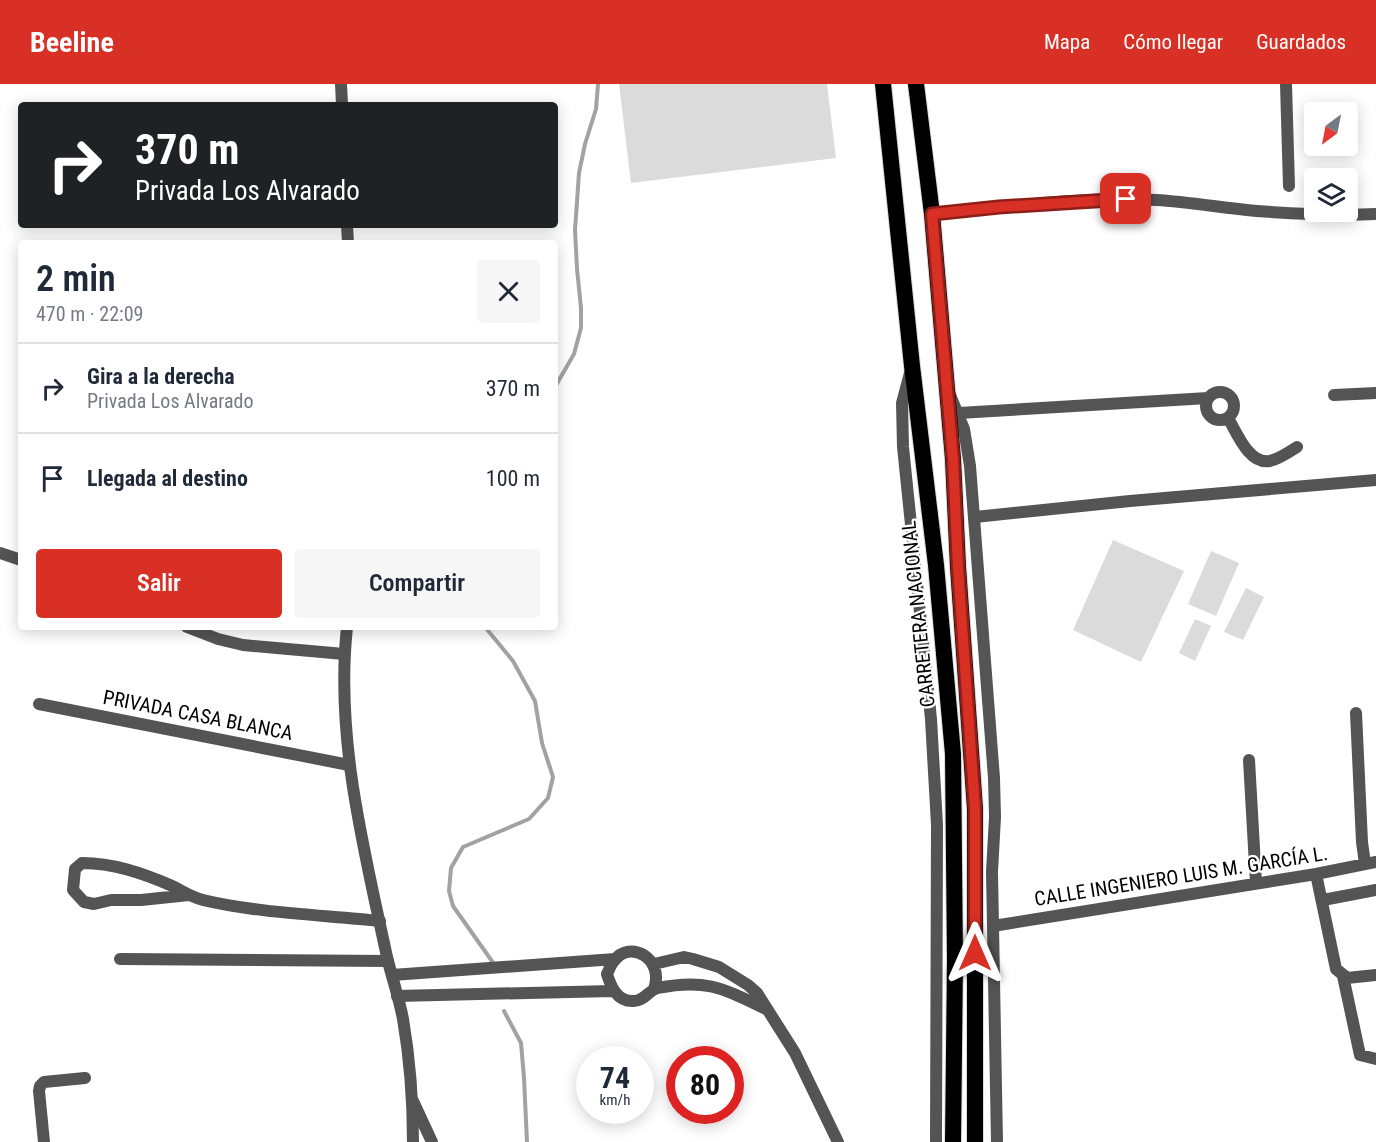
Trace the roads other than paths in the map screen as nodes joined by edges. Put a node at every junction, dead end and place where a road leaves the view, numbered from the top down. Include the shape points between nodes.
1 (341, 84) edge
2 (884, 84) edge
3 (916, 84) edge
4 (1286, 84) edge
5 (342, 102) edge
6 (1289, 186) dead end
7 (932, 214) junction
8 (1376, 214) edge
9 (912, 366) junction
10 (947, 387) junction
11 (1376, 393) edge
12 (1334, 395) dead end
13 (1209, 398) junction
14 (959, 413) junction
15 (1228, 418) junction
16 (1297, 447) dead end
17 (1376, 480) edge
18 (975, 517) junction
19 (0, 554) edge
20 (18, 559) edge
21 (195, 630) edge
22 (347, 630) edge
23 (344, 654) junction
24 (39, 704) dead end
25 (1356, 713) dead end
26 (1249, 760) dead end
27 (349, 765) junction
28 (1370, 863) edge
29 (1316, 874) junction
30 (1256, 883) junction
31 (1376, 890) edge
32 (189, 895) junction
33 (1323, 900) junction
34 (380, 921) junction
35 (993, 926) junction
36 (615, 958) junction
37 (120, 959) dead end
38 (388, 961) junction
39 (654, 964) junction
40 (392, 975) junction
41 (1376, 975) edge
42 (1343, 976) junction
43 (654, 989) junction
44 (612, 991) junction
45 (397, 996) junction
46 (768, 1010) junction
47 (1376, 1059) edge
48 (85, 1077) dead end
49 (413, 1101) junction
50 (44, 1142) edge
51 (413, 1142) edge
52 (432, 1142) edge
53 (838, 1142) edge
54 (936, 1142) edge
55 (953, 1142) edge
56 (975, 1142) edge
57 (997, 1142) edge

1 - 5 street
2 - 9 highway, CARRETERA NACIONAL
3 - 7 highway, CARRETERA NACIONAL
4 - 6 street
7 - 8 street via 1126,199 1307,214
7 - 10 highway, CARRETERA NACIONAL
9 - 54 street via 902,403 902,423 931,718 937,825
9 - 55 highway, CARRETERA NACIONAL via 953,754
10 - 14 street
10 - 56 highway, CARRETERA NACIONAL via 975,809
11 - 12 street
13 - 14 street
13 - 15 street via 1209,414 1218,420
13 - 15 street via 1217,392 1228,394 1234,403
14 - 18 street
15 - 16 street via 1257,459 1273,460
17 - 18 street
18 - 35 street via 994,778
19 - 20 street
21 - 23 street via 243,645
22 - 23 street
23 - 27 street
24 - 27 street, PRIVADA CASA BLANCA
25 - 28 street via 1362,842
26 - 30 street
27 - 34 street
28 - 29 street, CALLE INGENIERO LUIS M. GARCÍA L.
29 - 30 street, CALLE INGENIERO LUIS M. GARCÍA L.
29 - 33 street
30 - 35 street, CALLE INGENIERO LUIS M. GARCÍA L.
31 - 33 street
32 - 32 street via 126,869 82,863 75,869 73,890 84,902
32 - 34 street via 255,908
33 - 42 street via 1336,969
34 - 38 street
35 - 57 street
36 - 39 street via 628,952 643,953
36 - 40 street
36 - 44 street via 607,974
37 - 38 street
38 - 40 street
39 - 43 street
39 - 46 street via 684,957 719,967 748,985
40 - 45 street
41 - 42 street
42 - 47 street via 1360,1055
43 - 44 street via 633,1001
43 - 46 street via 694,983 714,986
44 - 45 street
45 - 49 street
46 - 53 street via 795,1053
48 - 50 street via 40,1086
49 - 51 street
49 - 52 street

